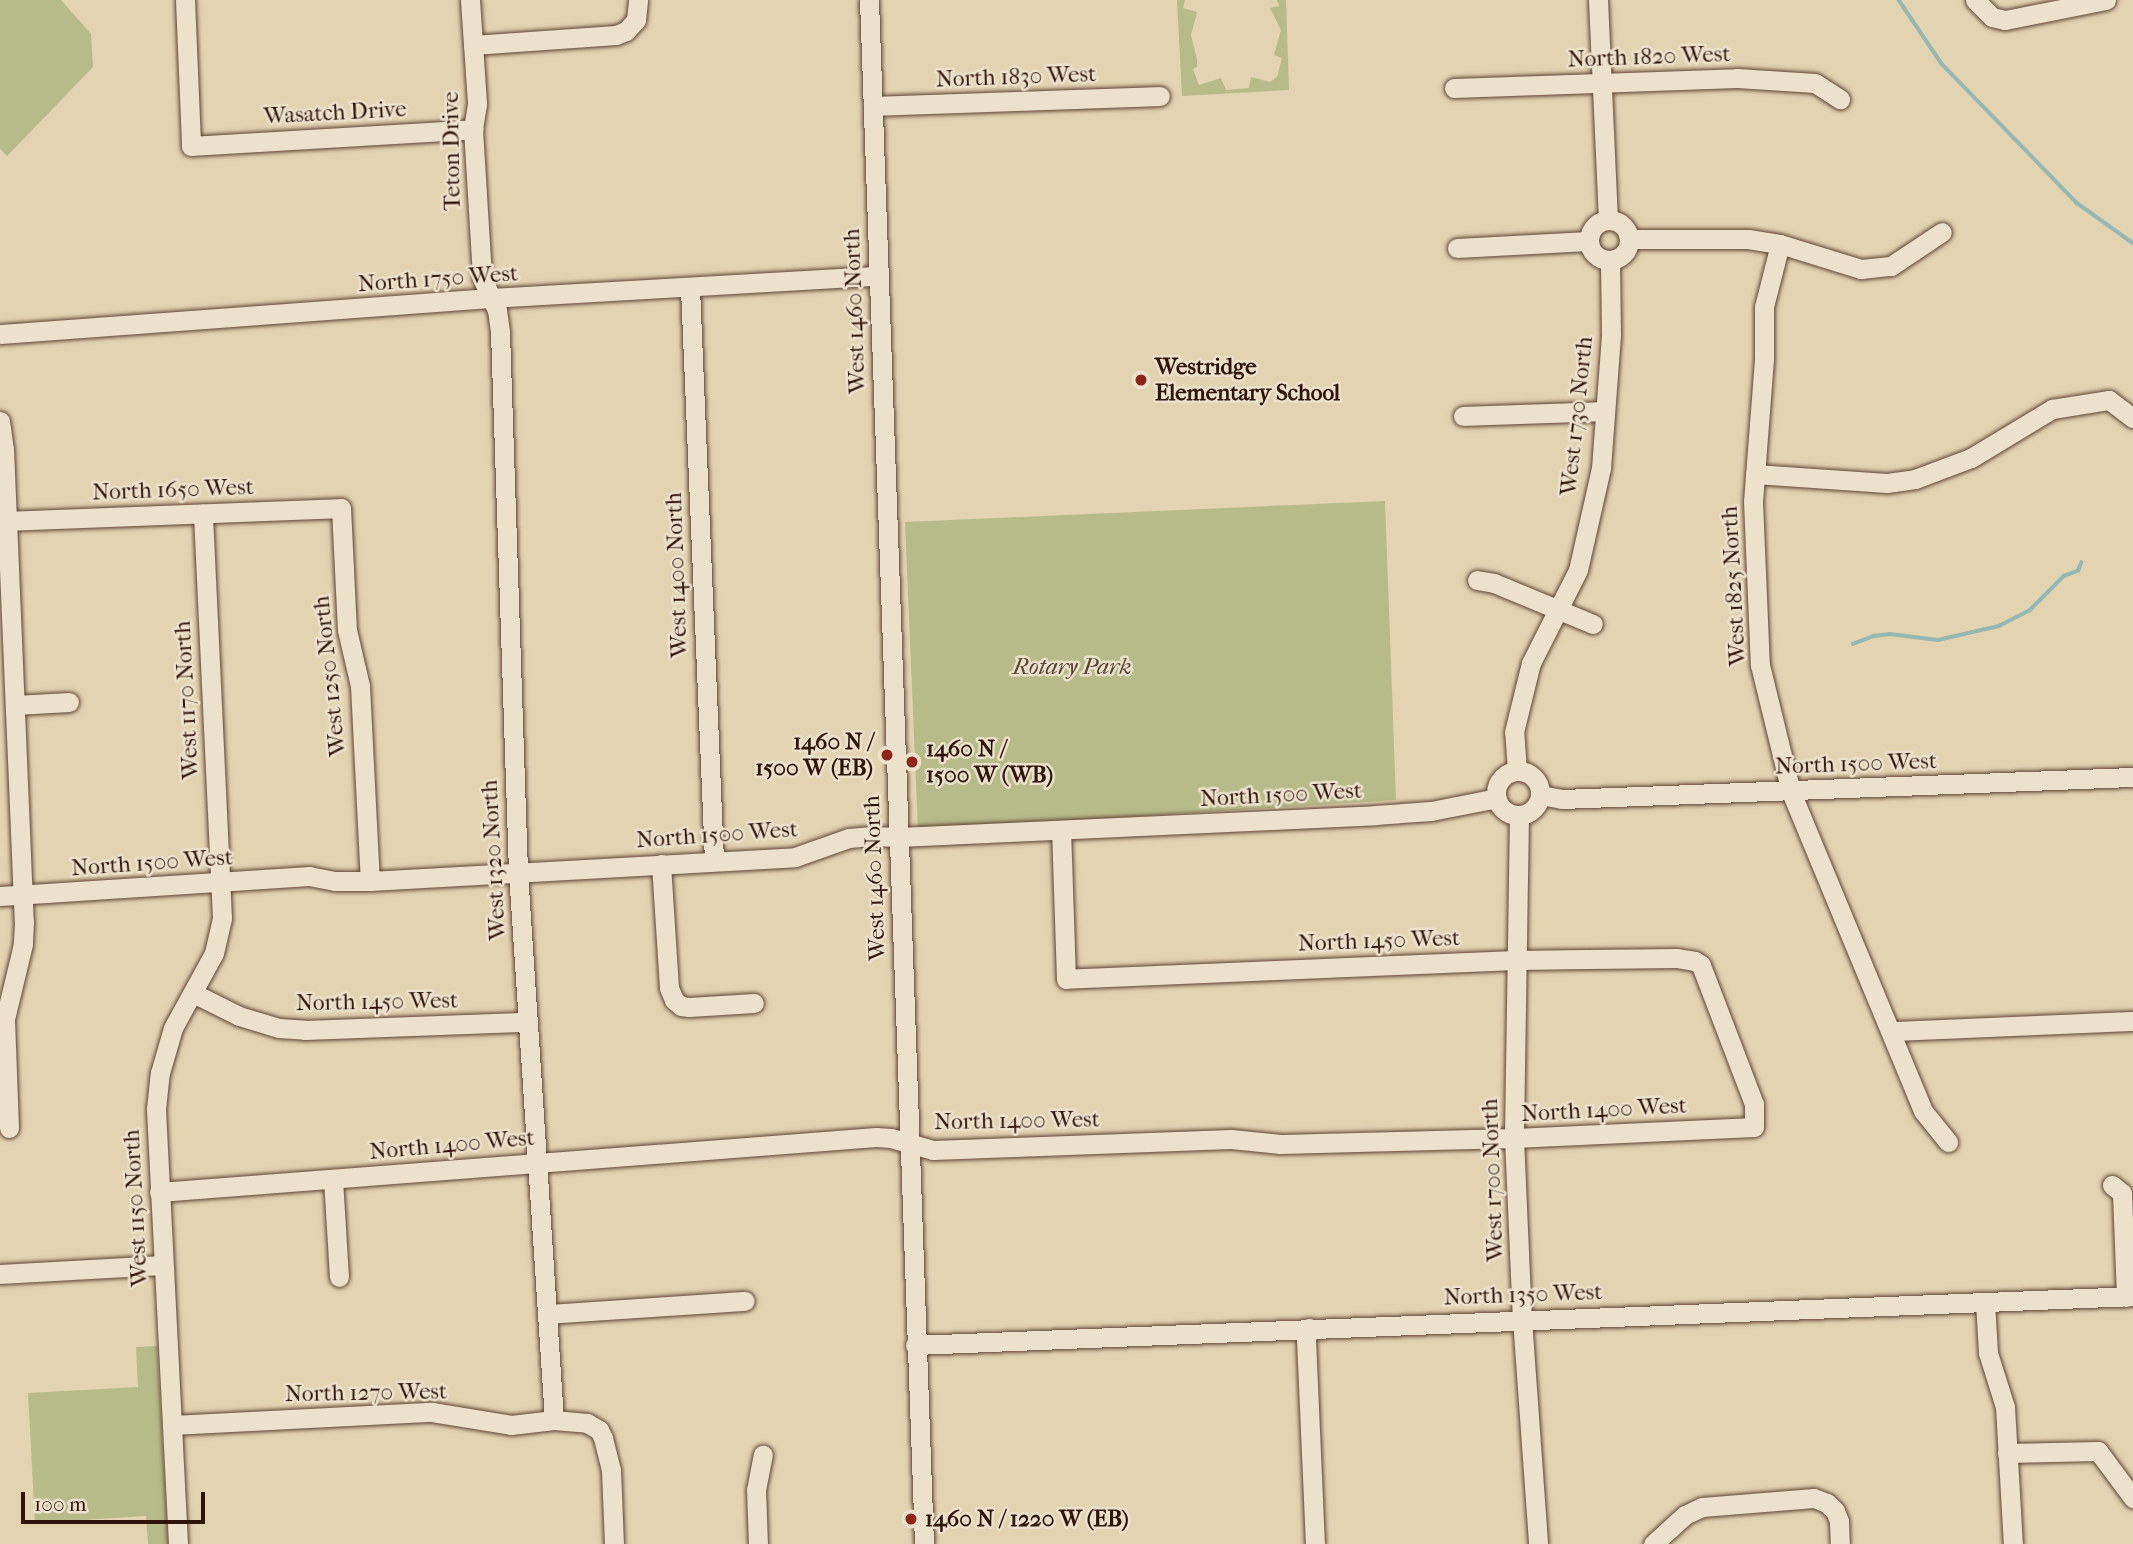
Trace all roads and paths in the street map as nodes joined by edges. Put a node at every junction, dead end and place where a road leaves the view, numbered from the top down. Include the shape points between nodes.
1 (186, 0) edge
2 (470, 0) edge
3 (638, 0) edge
4 (869, 0) edge
5 (1598, 0) edge
6 (1975, 0) edge
7 (2106, 0) edge
8 (473, 45) junction
9 (1601, 83) junction
10 (1454, 88) dead end
11 (1160, 96) dead end
12 (1840, 99) dead end
13 (873, 106) junction
14 (473, 129) junction
15 (1608, 219) junction
16 (1942, 232) dead end
17 (1630, 239) junction
18 (1588, 241) junction
19 (1780, 244) junction
20 (1457, 248) dead end
21 (1610, 261) junction
22 (878, 276) junction
23 (690, 288) junction
24 (491, 298) junction
25 (0, 334) edge
26 (1605, 411) junction
27 (1463, 416) dead end
28 (2133, 418) edge
29 (0, 421) edge
30 (1755, 474) junction
31 (341, 508) joint
32 (203, 513) junction
33 (6, 521) junction
34 (1477, 580) dead end
35 (1558, 610) junction
36 (1593, 624) dead end
37 (69, 702) dead end
38 (15, 705) junction
39 (1517, 771) junction
40 (2133, 776) edge
41 (1791, 792) junction
42 (1540, 795) junction
43 (1497, 798) junction
44 (1519, 815) junction
45 (1061, 830) junction
46 (898, 837) junction
47 (714, 861) junction
48 (661, 864) junction
49 (518, 873) junction
50 (370, 881) junction
51 (220, 884) junction
52 (22, 895) junction
53 (0, 896) edge
54 (1515, 960) junction
55 (193, 993) junction
56 (754, 1003) dead end
57 (2133, 1021) edge
58 (527, 1022) junction
59 (1892, 1031) junction
60 (9, 1128) dead end
61 (1754, 1128) joint
62 (1514, 1138) junction
63 (1948, 1142) dead end
64 (908, 1145) junction
65 (535, 1163) junction
66 (333, 1179) junction
67 (2112, 1185) dead end
68 (159, 1192) junction
69 (162, 1265) junction
70 (0, 1274) edge
71 (339, 1277) dead end
72 (2129, 1296) edge
73 (745, 1301) dead end
74 (1985, 1302) junction
75 (547, 1314) junction
76 (1522, 1319) junction
77 (1310, 1328) junction
78 (915, 1345) junction
79 (554, 1420) junction
80 (172, 1425) junction
81 (2007, 1453) junction
82 (763, 1455) dead end
83 (2133, 1497) edge
84 (1660, 1542) edge
85 (178, 1544) edge
86 (614, 1544) edge
87 (758, 1544) edge
88 (924, 1544) edge
89 (1315, 1544) edge
90 (1538, 1544) edge
91 (1840, 1544) edge
92 (2012, 1544) edge

1 - 14 street, Wasatch Drive via 191,146
2 - 8 street, Teton Drive
3 - 8 street via 632,25 617,35
4 - 13 street, West 1460 North
5 - 9 street
6 - 7 street via 2005,20
8 - 14 street, Teton Drive via 477,104
9 - 10 street, North 1820 West
9 - 12 street, North 1820 West via 1737,78 1815,83
9 - 15 street
11 - 13 street, North 1830 West
13 - 22 street, West 1460 North
14 - 24 street, Teton Drive via 482,278
15 - 17 street via 1623,225
15 - 18 street via 1594,226
16 - 19 street via 1891,266 1861,269
17 - 19 street via 1748,239
17 - 21 street via 1624,254
18 - 20 street
18 - 21 street via 1595,255
19 - 30 street, West 1825 North via 1764,307
21 - 26 street, West 1730 North
22 - 23 street, North 1750 West
22 - 46 street, West 1460 North
23 - 24 street, North 1750 West
23 - 47 street, West 1400 North
24 - 25 street, North 1750 West
24 - 49 street, West 1320 North via 500,332
26 - 27 street
26 - 35 street, West 1730 North via 1601,468 1578,570
28 - 30 street via 2109,401 2052,409 1971,458 1915,480 1887,483
29 - 33 street
30 - 41 street, West 1825 North via 1760,666
31 - 32 street, North 1650 West
31 - 50 street, West 1250 North via 347,630 360,686
32 - 33 street, North 1650 West
32 - 51 street, West 1170 North
33 - 38 street
34 - 35 street
35 - 36 street
35 - 39 street, West 1730 North via 1531,663 1514,732
37 - 38 street
38 - 52 street
39 - 42 street via 1531,775
39 - 43 street via 1503,776
40 - 41 street, North 1500 West
41 - 42 street, North 1500 West via 1562,799
41 - 59 street, West 1825 North
42 - 44 street via 1533,809
43 - 44 street via 1505,810
43 - 45 street, North 1500 West via 1397,814
44 - 54 street, West 1700 North
45 - 46 street, North 1500 West
45 - 54 street, North 1450 West via 1066,979
46 - 47 street, North 1500 West via 849,838 795,857
46 - 64 street, West 1460 North
47 - 48 street, North 1500 West
48 - 49 street, North 1500 West
48 - 56 street via 669,988 674,1000 690,1007
49 - 50 street, North 1500 West
49 - 58 street, West 1320 North
50 - 51 street, North 1500 West via 309,876
51 - 52 street, North 1500 West
51 - 55 street, West 1150 North via 220,935
52 - 53 street, North 1500 West
52 - 60 street via 23,944 5,1019
54 - 61 street, North 1450 West via 1695,961 1701,965 1754,1104
54 - 62 street, West 1700 North
55 - 58 street, North 1450 West via 258,1023 305,1030
55 - 68 street, West 1150 North via 173,1028 160,1073 156,1109
57 - 59 street
58 - 65 street, West 1320 North
59 - 63 street, West 1825 North via 1923,1111
61 - 62 street, North 1400 West
62 - 64 street, North 1400 West via 1281,1144 1231,1139 933,1150
62 - 76 street, West 1700 North
64 - 65 street, North 1400 West via 876,1137
64 - 78 street, West 1460 North
65 - 66 street, North 1400 West
65 - 75 street, West 1320 North
66 - 68 street, North 1400 West
66 - 71 street
67 - 72 street via 2122,1193
68 - 69 street, West 1150 North
69 - 70 street
69 - 80 street, West 1150 North
72 - 74 street, North 1350 West
73 - 75 street
74 - 76 street, North 1350 West
74 - 81 street via 1988,1353 2005,1408
75 - 79 street, West 1320 North
76 - 77 street, North 1350 West
76 - 90 street, West 1700 North
77 - 78 street, North 1350 West
77 - 89 street via 1306,1339
78 - 88 street, West 1460 North
79 - 80 street, North 1270 West via 511,1425 432,1412
79 - 86 street, North 1270 West via 587,1423 599,1430 611,1470
80 - 85 street, West 1150 North
81 - 83 street via 2098,1451
81 - 92 street
82 - 87 street via 755,1490
84 - 91 street via 1685,1514 1702,1507 1814,1499 1835,1511

